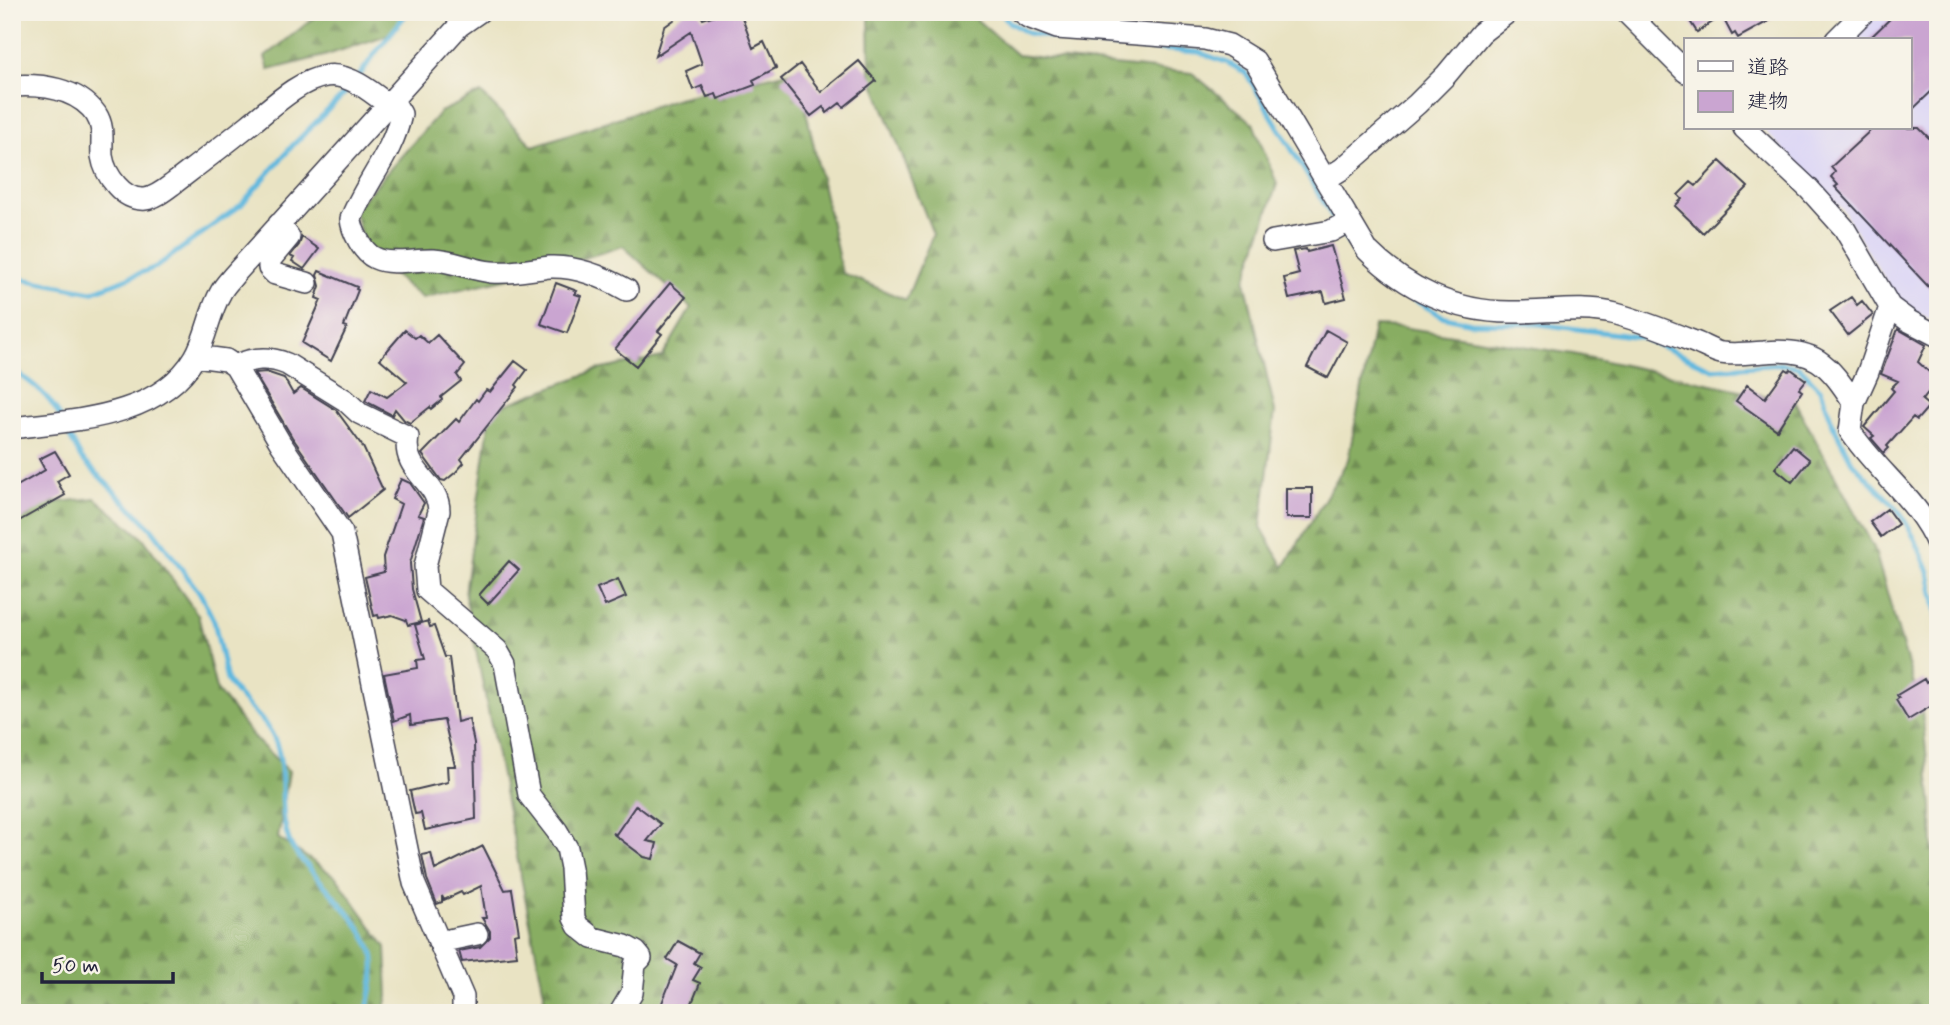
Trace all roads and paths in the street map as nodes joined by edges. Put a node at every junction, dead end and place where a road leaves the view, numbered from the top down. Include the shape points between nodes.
1 (479, 12) edge
2 (1021, 12) edge
3 (1508, 12) edge
4 (1626, 12) edge
5 (1864, 12) edge
6 (1838, 38) edge
7 (1684, 70) edge
8 (12, 86) edge
9 (390, 102) junction
10 (1746, 130) edge
11 (1325, 179) junction
12 (1349, 221) junction
13 (279, 224) junction
14 (1273, 241) dead end
15 (307, 283) dead end
16 (627, 290) dead end
17 (1891, 307) junction
18 (1938, 335) edge
19 (196, 356) junction
20 (235, 366) junction
21 (1854, 403) junction
22 (12, 428) edge
23 (1938, 547) edge
24 (477, 934) dead end
25 (439, 942) junction
26 (463, 1013) edge
27 (620, 1013) edge

1 - 9 street via 459,26
2 - 11 street via 1057,28 1205,39 1229,45 1255,61
3 - 11 street via 1480,33 1417,104
4 - 7 street
5 - 6 street
8 - 9 street via 44,85 61,90 95,113 107,174 122,190 144,199 166,189 307,83 327,76 343,77
9 - 13 street
9 - 16 street via 399,107 399,126 351,219 367,254 385,261 446,261 489,272 552,267 577,270
10 - 17 street via 1844,228
11 - 12 street
12 - 14 street via 1331,231
12 - 21 street via 1380,263 1441,300 1471,310 1614,313 1721,352 1804,353 1836,375
13 - 15 street via 289,237 269,261 269,268
13 - 19 street via 221,292
17 - 18 street
17 - 21 street
19 - 20 street via 226,360
19 - 22 street via 183,373 152,397 124,410
20 - 25 street via 342,533 414,883
20 - 27 street via 257,358 287,364 359,412 408,437 410,463 439,503 425,566 427,590 497,650 505,664 529,795 567,848 572,910 578,926 600,941 631,948 641,958 635,964 632,993
21 - 23 street via 1850,431 1921,514
24 - 25 street
25 - 26 street via 463,997

